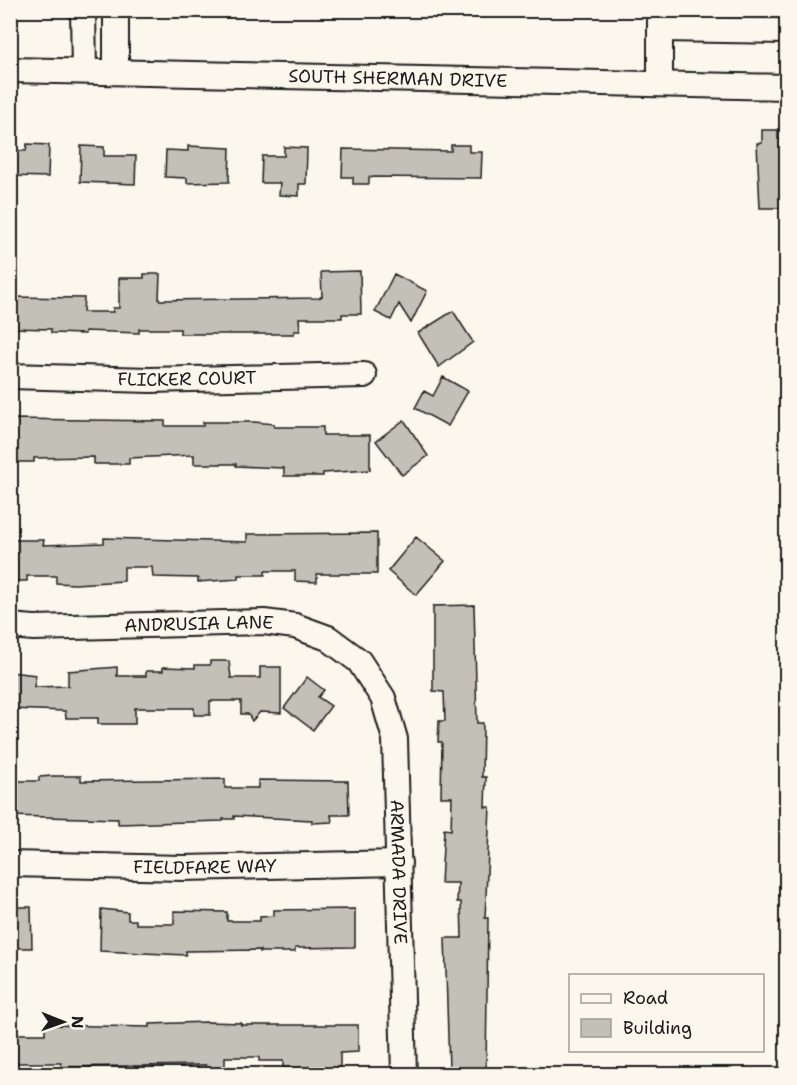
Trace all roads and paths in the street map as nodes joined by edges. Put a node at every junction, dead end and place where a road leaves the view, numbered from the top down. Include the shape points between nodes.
1 (83, 10) edge
2 (116, 10) edge
3 (660, 20) edge
4 (786, 32) edge
5 (10, 70) edge
6 (84, 71) junction
7 (116, 72) junction
8 (660, 84) junction
9 (786, 87) edge
10 (363, 375) dead end
11 (10, 376) edge
12 (10, 626) edge
13 (370, 676) joint
14 (399, 863) junction
15 (10, 864) edge
16 (404, 1074) edge

1 - 6 street
2 - 7 street
3 - 4 street
3 - 8 street
5 - 6 street, SOUTH SHERMAN DRIVE
6 - 7 street, SOUTH SHERMAN DRIVE
7 - 8 street, SOUTH SHERMAN DRIVE
8 - 9 street, SOUTH SHERMAN DRIVE
10 - 11 street, FLICKER COURT via 172,380
12 - 13 street, ANDRUSIA LANE via 284,623 328,638
13 - 14 street, ARMADA DRIVE via 388,707 395,739
14 - 15 street, FIELDFARE WAY via 183,868
14 - 16 street, ARMADA DRIVE

